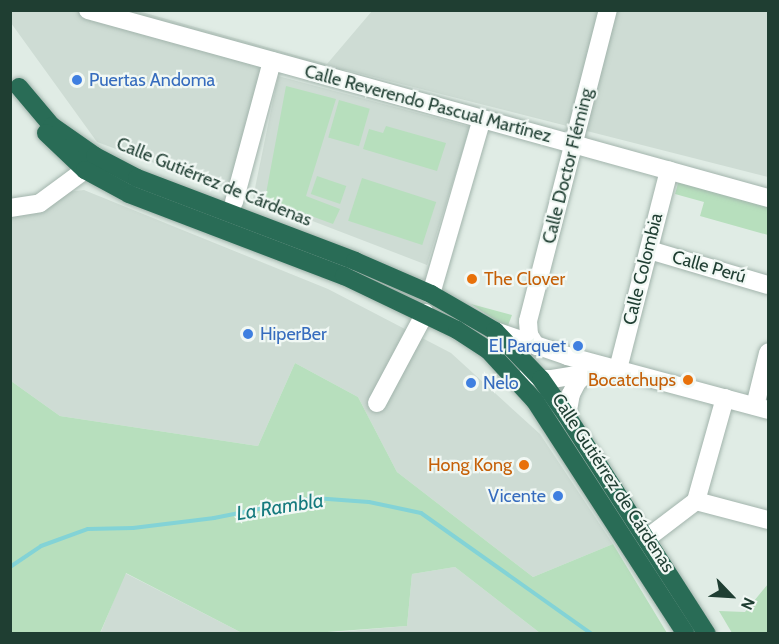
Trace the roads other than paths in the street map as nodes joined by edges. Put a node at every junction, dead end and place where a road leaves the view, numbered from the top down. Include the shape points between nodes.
1 (88, 10) edge
2 (608, 10) edge
3 (272, 61) junction
4 (15, 81) edge
5 (482, 119) junction
6 (573, 144) junction
7 (85, 170) junction
8 (669, 170) junction
9 (768, 198) edge
10 (234, 202) junction
11 (209, 205) junction
12 (10, 208) edge
13 (254, 222) junction
14 (648, 250) junction
15 (768, 285) edge
16 (430, 294) junction
17 (425, 313) junction
18 (495, 331) junction
19 (536, 346) junction
20 (488, 350) junction
21 (768, 353) edge
22 (567, 356) junction
23 (618, 369) junction
24 (586, 373) junction
25 (541, 379) junction
26 (724, 398) junction
27 (535, 401) junction
28 (377, 403) dead end
29 (762, 408) edge
30 (567, 416) junction
31 (696, 501) junction
32 (768, 520) edge
33 (646, 539) junction
34 (686, 633) edge
35 (707, 633) edge

1 - 3 street, Calle Reverendo Pascual Martínez
2 - 6 street, Calle Doctor Fléming
3 - 5 street, Calle Reverendo Pascual Martínez
3 - 10 street
4 - 7 highway, Calle Gutiérrez de Cárdenas via 46,134
4 - 11 highway, Calle Gutiérrez de Cárdenas via 51,126 95,156 137,178
5 - 6 street, Calle Reverendo Pascual Martínez
5 - 16 street
6 - 8 street, Calle Reverendo Pascual Martínez
6 - 19 street, Calle Doctor Fléming via 528,321 529,335
7 - 12 street via 40,204
7 - 17 highway, Calle Gutiérrez de Cárdenas via 129,194 344,276
8 - 9 street, Calle Reverendo Pascual Martínez
8 - 14 street, Calle Colombia
10 - 11 street via 218,200
10 - 13 street
11 - 13 highway, Calle Gutiérrez de Cárdenas
13 - 16 highway, Calle Gutiérrez de Cárdenas
14 - 15 street, Calle Perú
14 - 23 street, Calle Colombia
16 - 18 highway, Calle Gutiérrez de Cárdenas
17 - 20 highway, Calle Gutiérrez de Cárdenas
17 - 28 street
18 - 19 street
18 - 25 highway, Calle Gutiérrez de Cárdenas
19 - 22 street
20 - 25 street
20 - 27 highway, Calle Gutiérrez de Cárdenas
21 - 29 street
22 - 23 street
22 - 25 street via 545,367
23 - 24 street
23 - 26 street
24 - 25 street
24 - 30 street via 571,394
25 - 27 street
25 - 30 highway, Calle Gutiérrez de Cárdenas
26 - 29 street
26 - 31 street
27 - 34 highway, Calle Gutiérrez de Cárdenas
30 - 33 highway, Calle Gutiérrez de Cárdenas
31 - 32 street
31 - 33 street
33 - 35 highway, Calle Gutiérrez de Cárdenas

